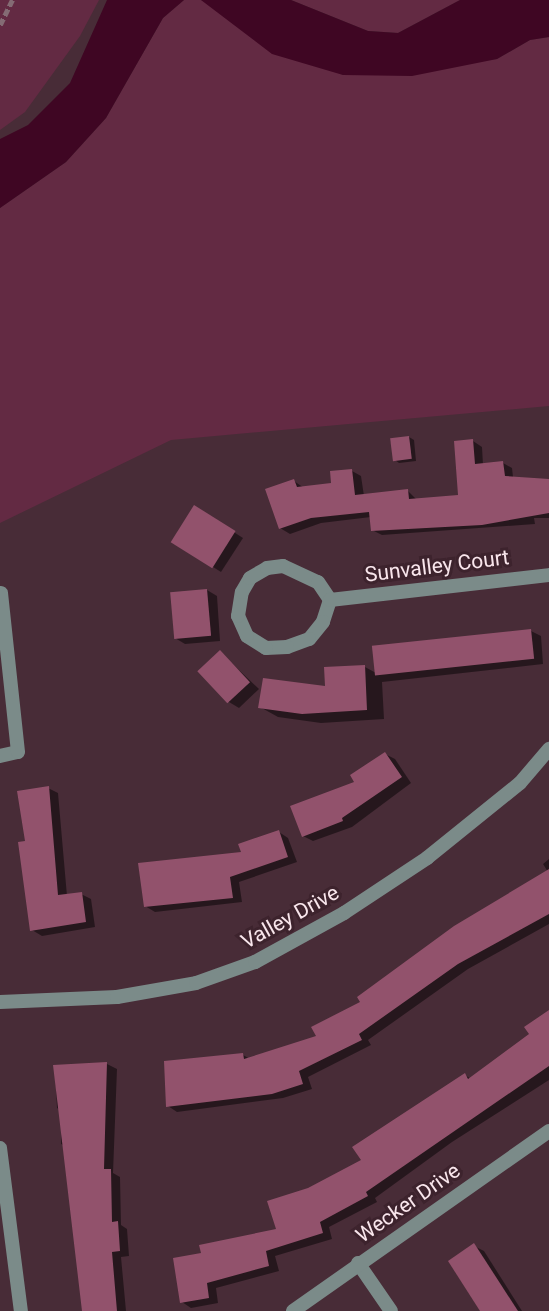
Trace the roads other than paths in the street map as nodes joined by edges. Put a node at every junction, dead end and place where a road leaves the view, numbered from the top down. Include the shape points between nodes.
1 (549, 575) edge
2 (1, 593) edge
3 (330, 600) junction
4 (549, 749) edge
5 (0, 756) edge
6 (0, 1002) edge
7 (549, 1131) edge
8 (0, 1148) edge
9 (358, 1263) junction
10 (21, 1311) edge
11 (293, 1311) edge
12 (391, 1311) edge

1 - 3 street, Sunvalley Court
2 - 5 street via 18,752
3 - 3 street via 318,582 301,571 267,568 250,578 238,616 247,636 266,648 288,648 309,639 323,622
4 - 6 street, Valley Drive via 520,783 427,858 255,962 197,983 117,997
7 - 9 street, Wecker Drive
8 - 10 street
9 - 11 street, Wecker Drive
9 - 12 street

